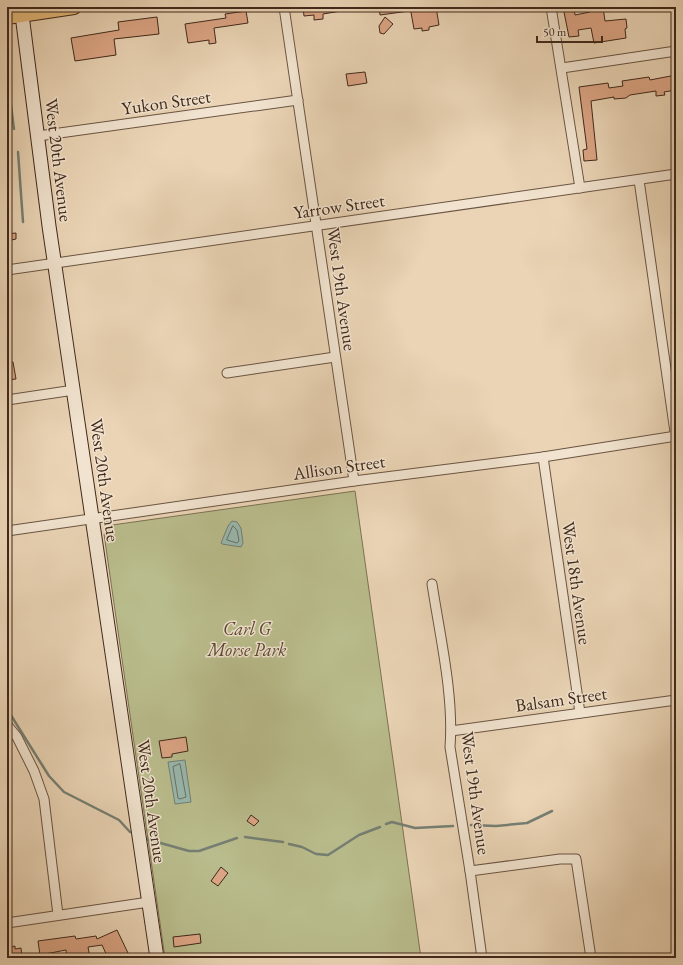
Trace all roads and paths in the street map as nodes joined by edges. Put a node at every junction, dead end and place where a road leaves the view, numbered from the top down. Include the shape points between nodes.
1 (74, 7) edge
2 (284, 7) edge
3 (551, 7) edge
4 (21, 11) edge
5 (7, 17) edge
6 (676, 51) edge
7 (562, 68) junction
8 (298, 100) junction
9 (38, 136) junction
10 (676, 174) edge
11 (639, 180) junction
12 (580, 188) junction
13 (316, 225) junction
14 (55, 263) junction
15 (7, 270) edge
16 (335, 357) junction
17 (227, 373) dead end
18 (74, 390) junction
19 (7, 400) edge
20 (676, 437) edge
21 (543, 457) junction
22 (354, 481) junction
23 (92, 519) junction
24 (7, 531) edge
25 (432, 584) dead end
26 (676, 700) edge
27 (580, 713) junction
28 (7, 724) edge
29 (451, 731) junction
30 (470, 871) junction
31 (149, 902) junction
32 (58, 915) junction
33 (7, 923) edge
34 (157, 958) edge
35 (482, 958) edge
36 (591, 958) edge

1 - 4 main road
2 - 8 street, West 19th Avenue
3 - 7 street
4 - 5 main road
4 - 9 street, West 20th Avenue
6 - 7 street
7 - 12 street
8 - 9 street, Yukon Street
8 - 13 street, West 19th Avenue
9 - 14 street, West 20th Avenue
10 - 11 street, Yarrow Street
11 - 12 street, Yarrow Street
11 - 20 street
12 - 13 street, Yarrow Street
13 - 14 street, Yarrow Street
13 - 16 street, West 19th Avenue
14 - 15 street, Yarrow Street
14 - 18 street, West 20th Avenue
16 - 17 street
16 - 22 street, West 19th Avenue
18 - 19 street
18 - 23 street, West 20th Avenue
20 - 21 street, Allison Street
21 - 22 street, Allison Street
21 - 27 street, West 18th Avenue
22 - 23 street, Allison Street
23 - 24 street, Allison Street
23 - 31 street, West 20th Avenue
25 - 29 street, West 19th Avenue via 449,699
26 - 27 street, Balsam Street
27 - 29 street, Balsam Street
28 - 32 street via 17,737 34,771 44,799
29 - 30 street, West 19th Avenue via 450,747
30 - 35 street, West 19th Avenue
30 - 36 street via 560,858 576,859
31 - 32 street
31 - 34 street, West 20th Avenue
32 - 33 street

